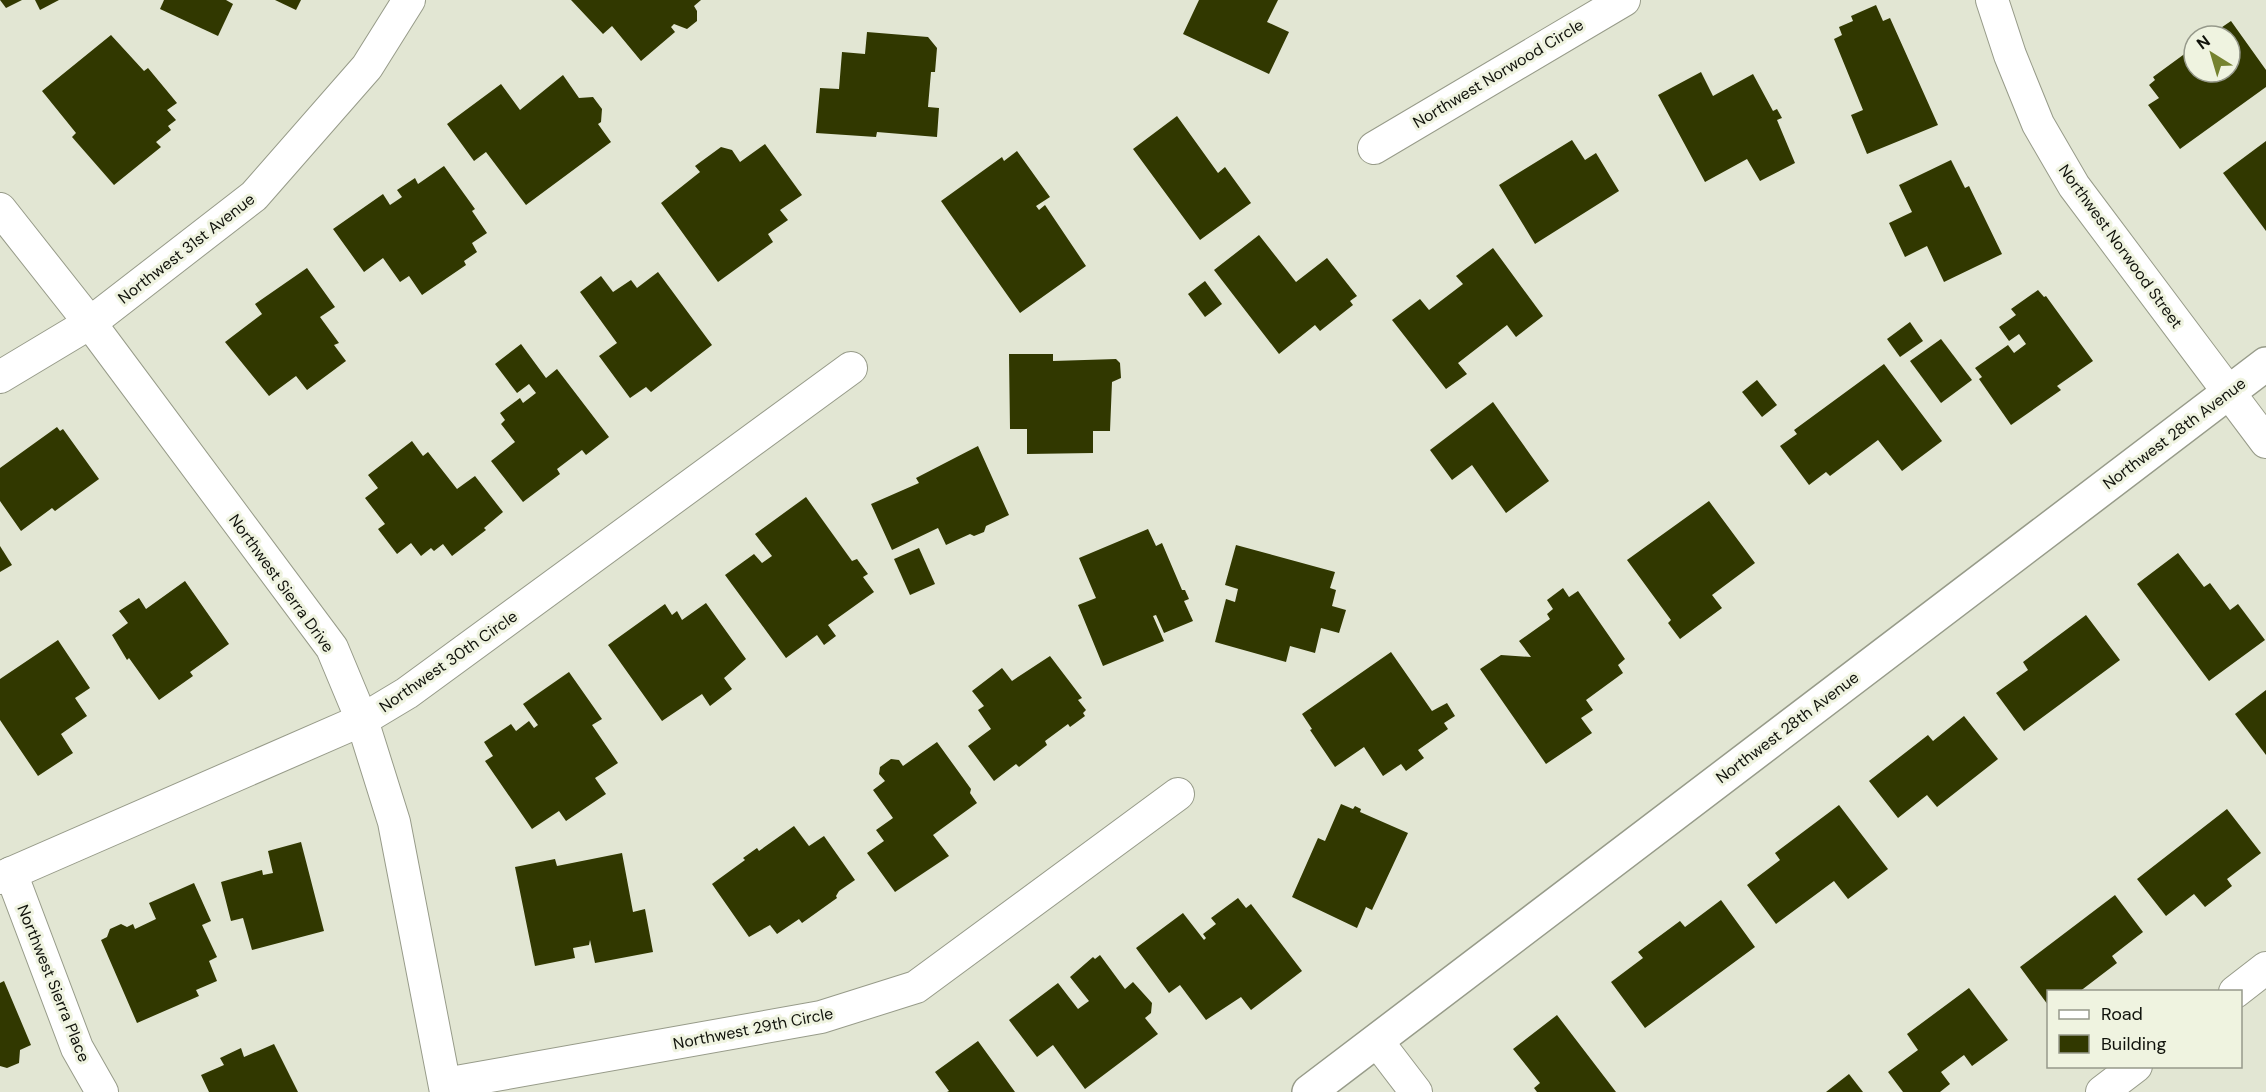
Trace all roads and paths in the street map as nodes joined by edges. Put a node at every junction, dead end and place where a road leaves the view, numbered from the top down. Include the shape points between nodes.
1 (409, 0) edge
2 (1624, 0) edge
3 (1992, 0) edge
4 (1374, 148) dead end
5 (0, 209) edge
6 (90, 323) junction
7 (2266, 364) edge
8 (852, 368) dead end
9 (0, 377) edge
10 (2228, 392) junction
11 (2266, 442) edge
12 (362, 720) junction
13 (1178, 794) dead end
14 (5, 875) edge
15 (2266, 968) edge
16 (2238, 990) edge
17 (1377, 1041) junction
18 (2133, 1068) edge
19 (445, 1088) edge
20 (102, 1092) edge
21 (1309, 1092) edge
22 (1416, 1092) edge
23 (2102, 1092) edge

1 - 6 street, Northwest 31st Avenue via 368,67 254,196
2 - 4 street, Northwest Norwood Circle
3 - 10 street, Northwest Norwood Street via 2038,124 2074,186
5 - 6 street, Northwest Sierra Drive
6 - 9 street, Northwest 31st Avenue
6 - 12 street, Northwest Sierra Drive via 332,648
7 - 10 street, Northwest 28th Avenue
8 - 12 street, Northwest 30th Circle via 407,693
10 - 11 street, Northwest Norwood Street
10 - 17 street, Northwest 28th Avenue
12 - 14 street, Northwest 30th Circle
12 - 19 street, Northwest Sierra Drive via 394,822
13 - 19 street, Northwest 29th Circle via 916,987 821,1017
14 - 20 street, Northwest Sierra Place via 77,1048
15 - 16 street
17 - 21 street, Northwest 28th Avenue
17 - 22 street
18 - 23 street

